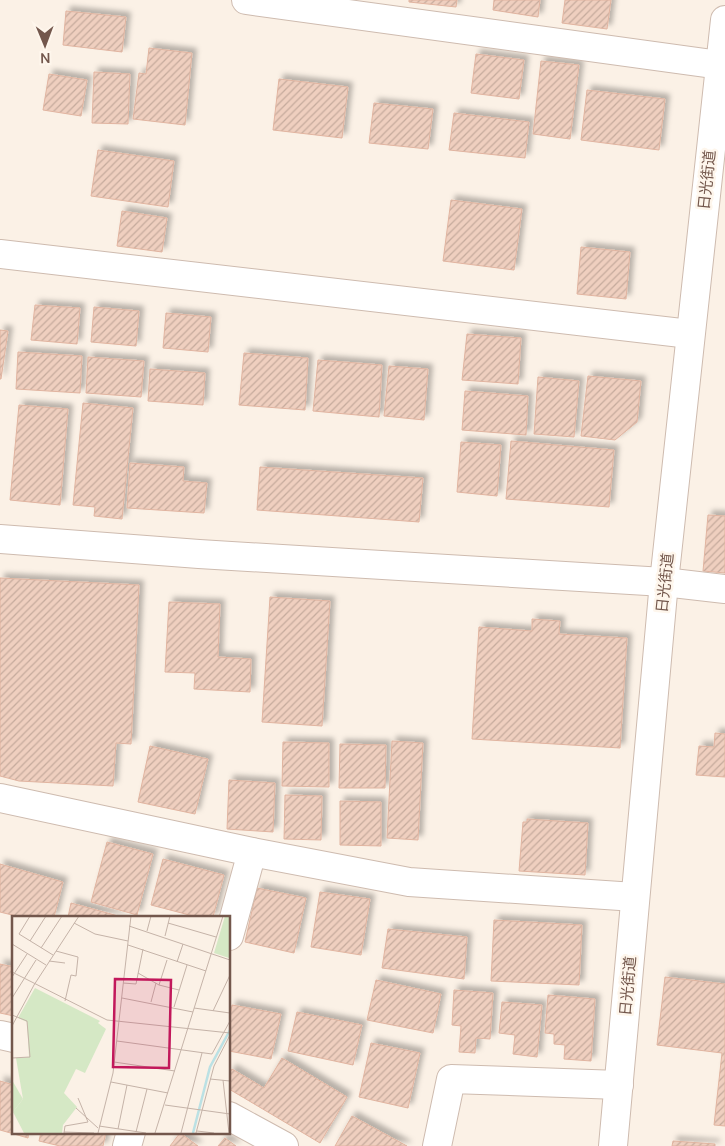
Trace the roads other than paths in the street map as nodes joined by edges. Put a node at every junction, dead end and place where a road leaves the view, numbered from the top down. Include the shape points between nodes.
1 (246, 0) edge
2 (725, 20) edge
3 (720, 64) junction
4 (0, 254) edge
5 (690, 334) junction
6 (0, 539) edge
7 (664, 582) junction
8 (725, 589) edge
9 (0, 798) edge
10 (252, 852) junction
11 (635, 897) junction
12 (230, 932) edge
13 (619, 1085) junction
14 (230, 1117) edge
15 (284, 1146) edge
16 (437, 1146) edge
17 (613, 1146) edge

1 - 3 street
2 - 3 street, 日光街道
3 - 5 street, 日光街道
4 - 5 street
5 - 7 street, 日光街道
6 - 7 street
7 - 8 street
7 - 11 street, 日光街道
9 - 10 street
10 - 11 street via 409,882
10 - 12 street
11 - 13 street, 日光街道
13 - 16 street via 451,1079
13 - 17 street, 日光街道
14 - 15 street

